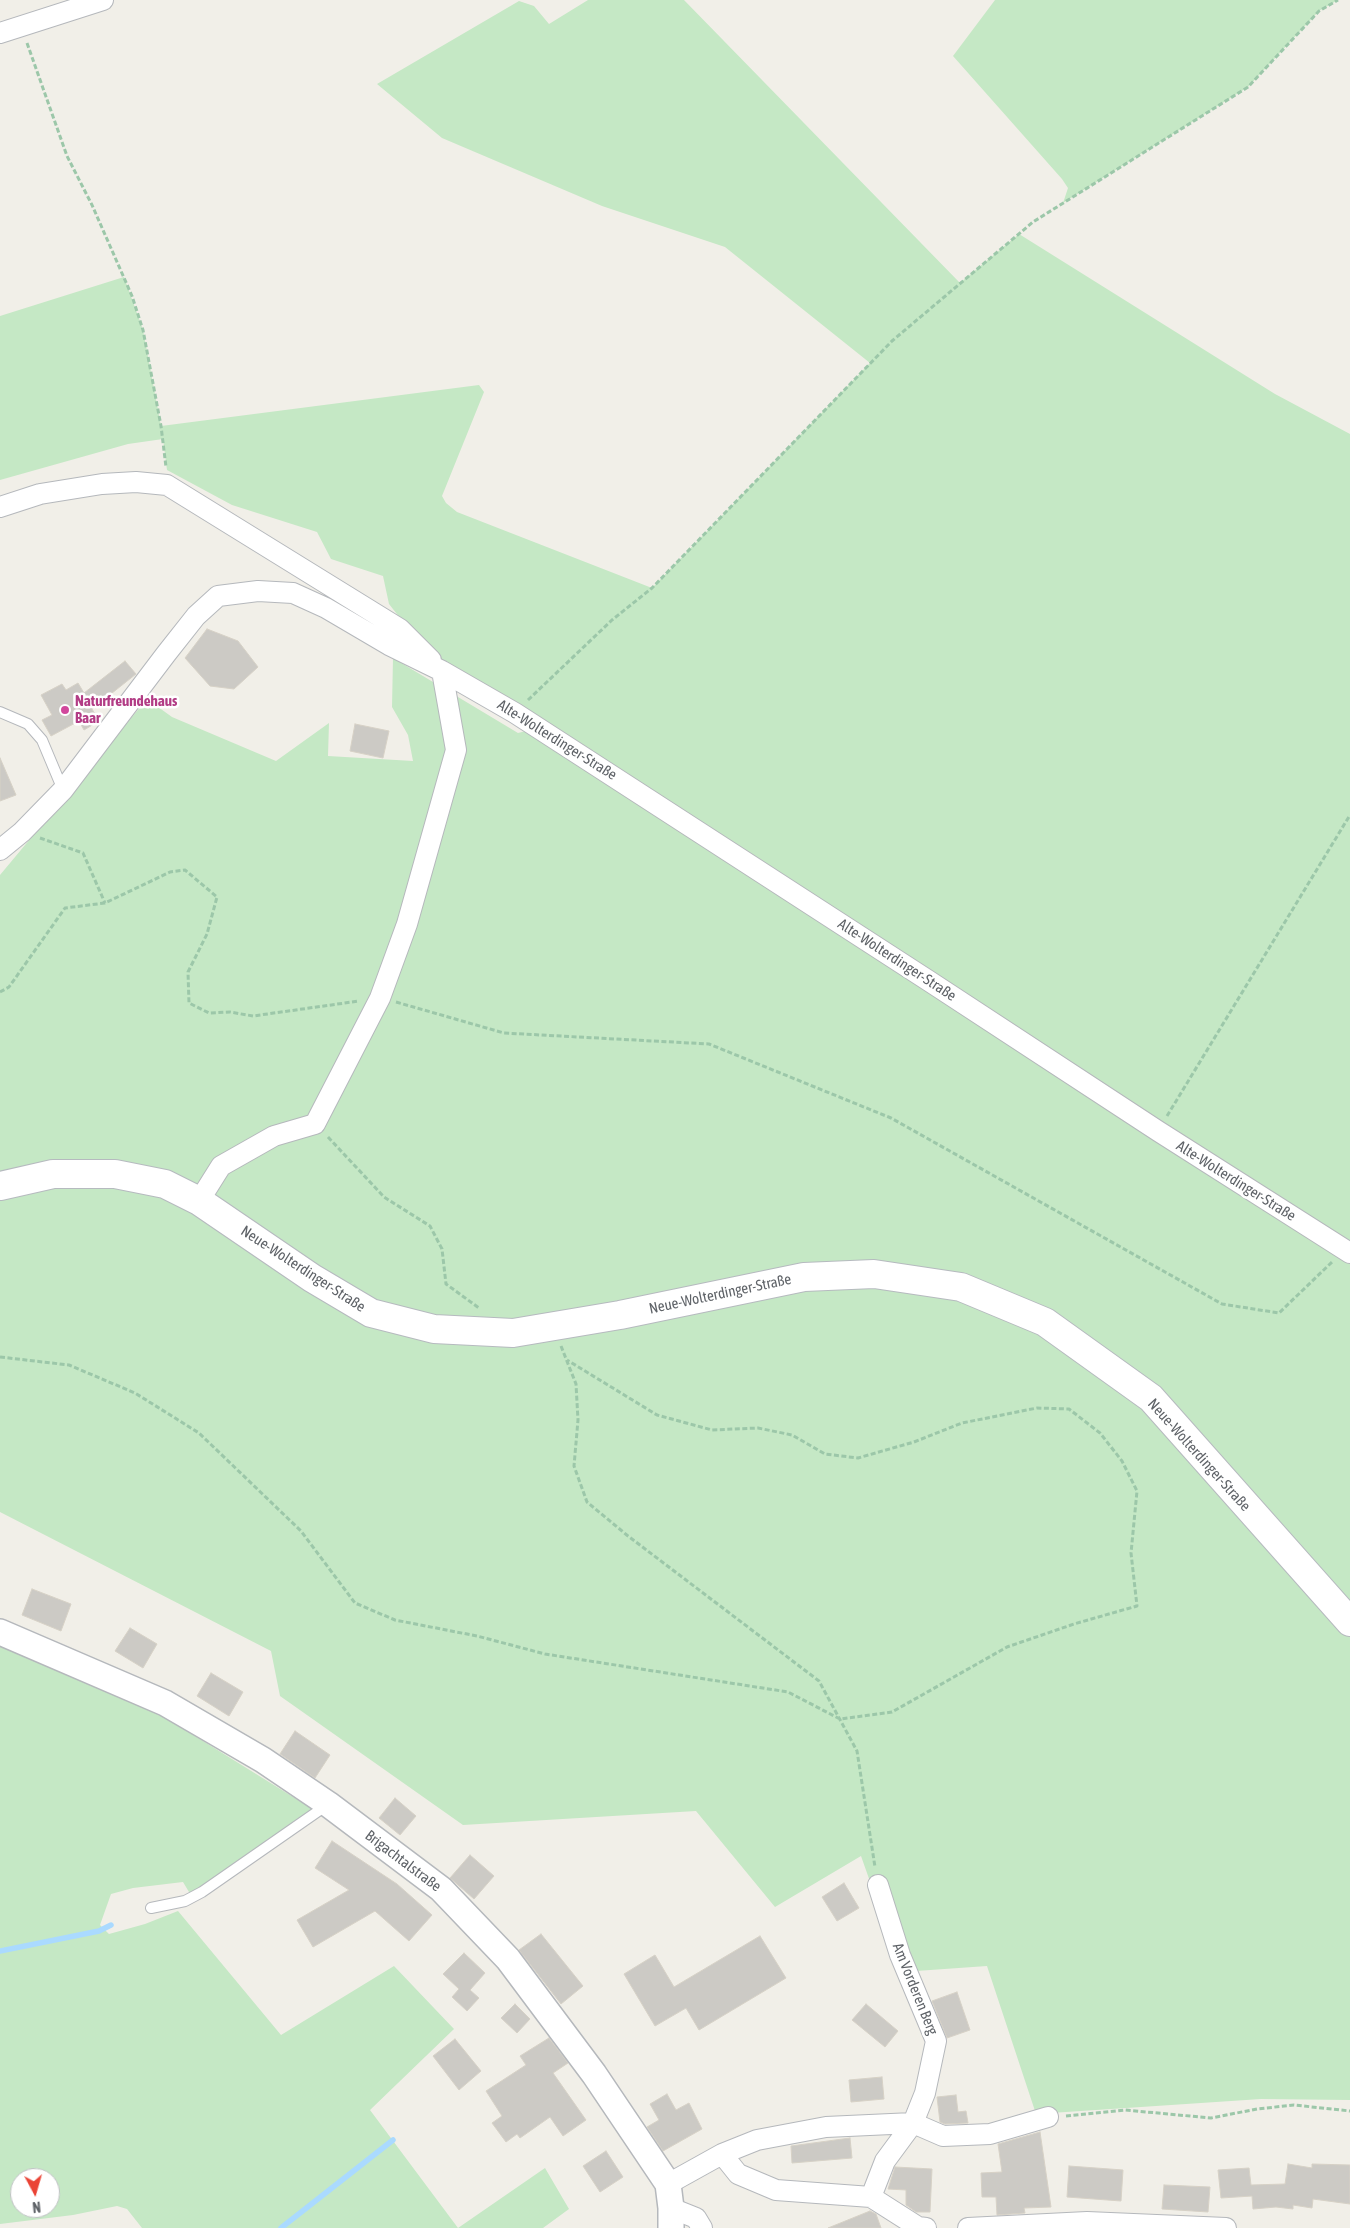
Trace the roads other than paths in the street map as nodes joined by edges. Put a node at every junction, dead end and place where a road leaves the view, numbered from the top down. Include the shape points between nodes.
1 (103, 0) edge
2 (0, 33) edge
3 (0, 507) edge
4 (442, 671) junction
5 (0, 712) edge
6 (63, 790) junction
7 (0, 850) edge
8 (0, 1186) edge
9 (199, 1201) junction
10 (1347, 1251) edge
11 (1350, 1622) edge
12 (0, 1632) edge
13 (328, 1804) junction
14 (878, 1885) road end
15 (151, 1908) dead end
16 (1048, 2117) road end
17 (913, 2124) junction
18 (722, 2154) junction
19 (871, 2197) junction
20 (670, 2207) edge
21 (1175, 2226) edge
22 (974, 2227) edge
23 (702, 2228) edge
24 (926, 2228) edge
25 (1226, 2228) edge

1 - 2 street
3 - 4 street, Alte-Wolterdinger-Straße via 40,494 102,484 136,482 167,485 400,629
4 - 6 street, Alte-Wolterdinger-Straße via 293,593 258,591 218,596 196,616
4 - 9 street via 456,750 407,924 380,998 315,1124 274,1136 221,1166
4 - 10 street, Alte-Wolterdinger-Straße via 515,713
5 - 6 lane via 28,724 42,740
6 - 7 street, Alte-Wolterdinger-Straße
8 - 9 main road, Neue-Wolterdinger-Straße via 53,1174 114,1174 165,1184
9 - 11 main road, Neue-Wolterdinger-Straße via 312,1278 371,1313 434,1329 513,1333 804,1277 874,1274 961,1287 1045,1322 1151,1398
12 - 13 street, Brigachtalstraße via 165,1703 263,1760
13 - 15 lane via 202,1892 185,1901
13 - 20 street, Brigachtalstraße via 442,1889 508,1959 594,2074
14 - 17 street, Am Vorderen Berg via 900,1955 936,2041 925,2093
16 - 17 street via 990,2134 943,2136
17 - 18 street via 826,2127 757,2140
17 - 19 street, Am Vorderen Berg via 886,2162
18 - 19 street via 738,2174 776,2190
18 - 20 street
19 - 24 street via 918,2227
20 - 23 street via 696,2218
21 - 22 street via 1087,2222
21 - 25 street

